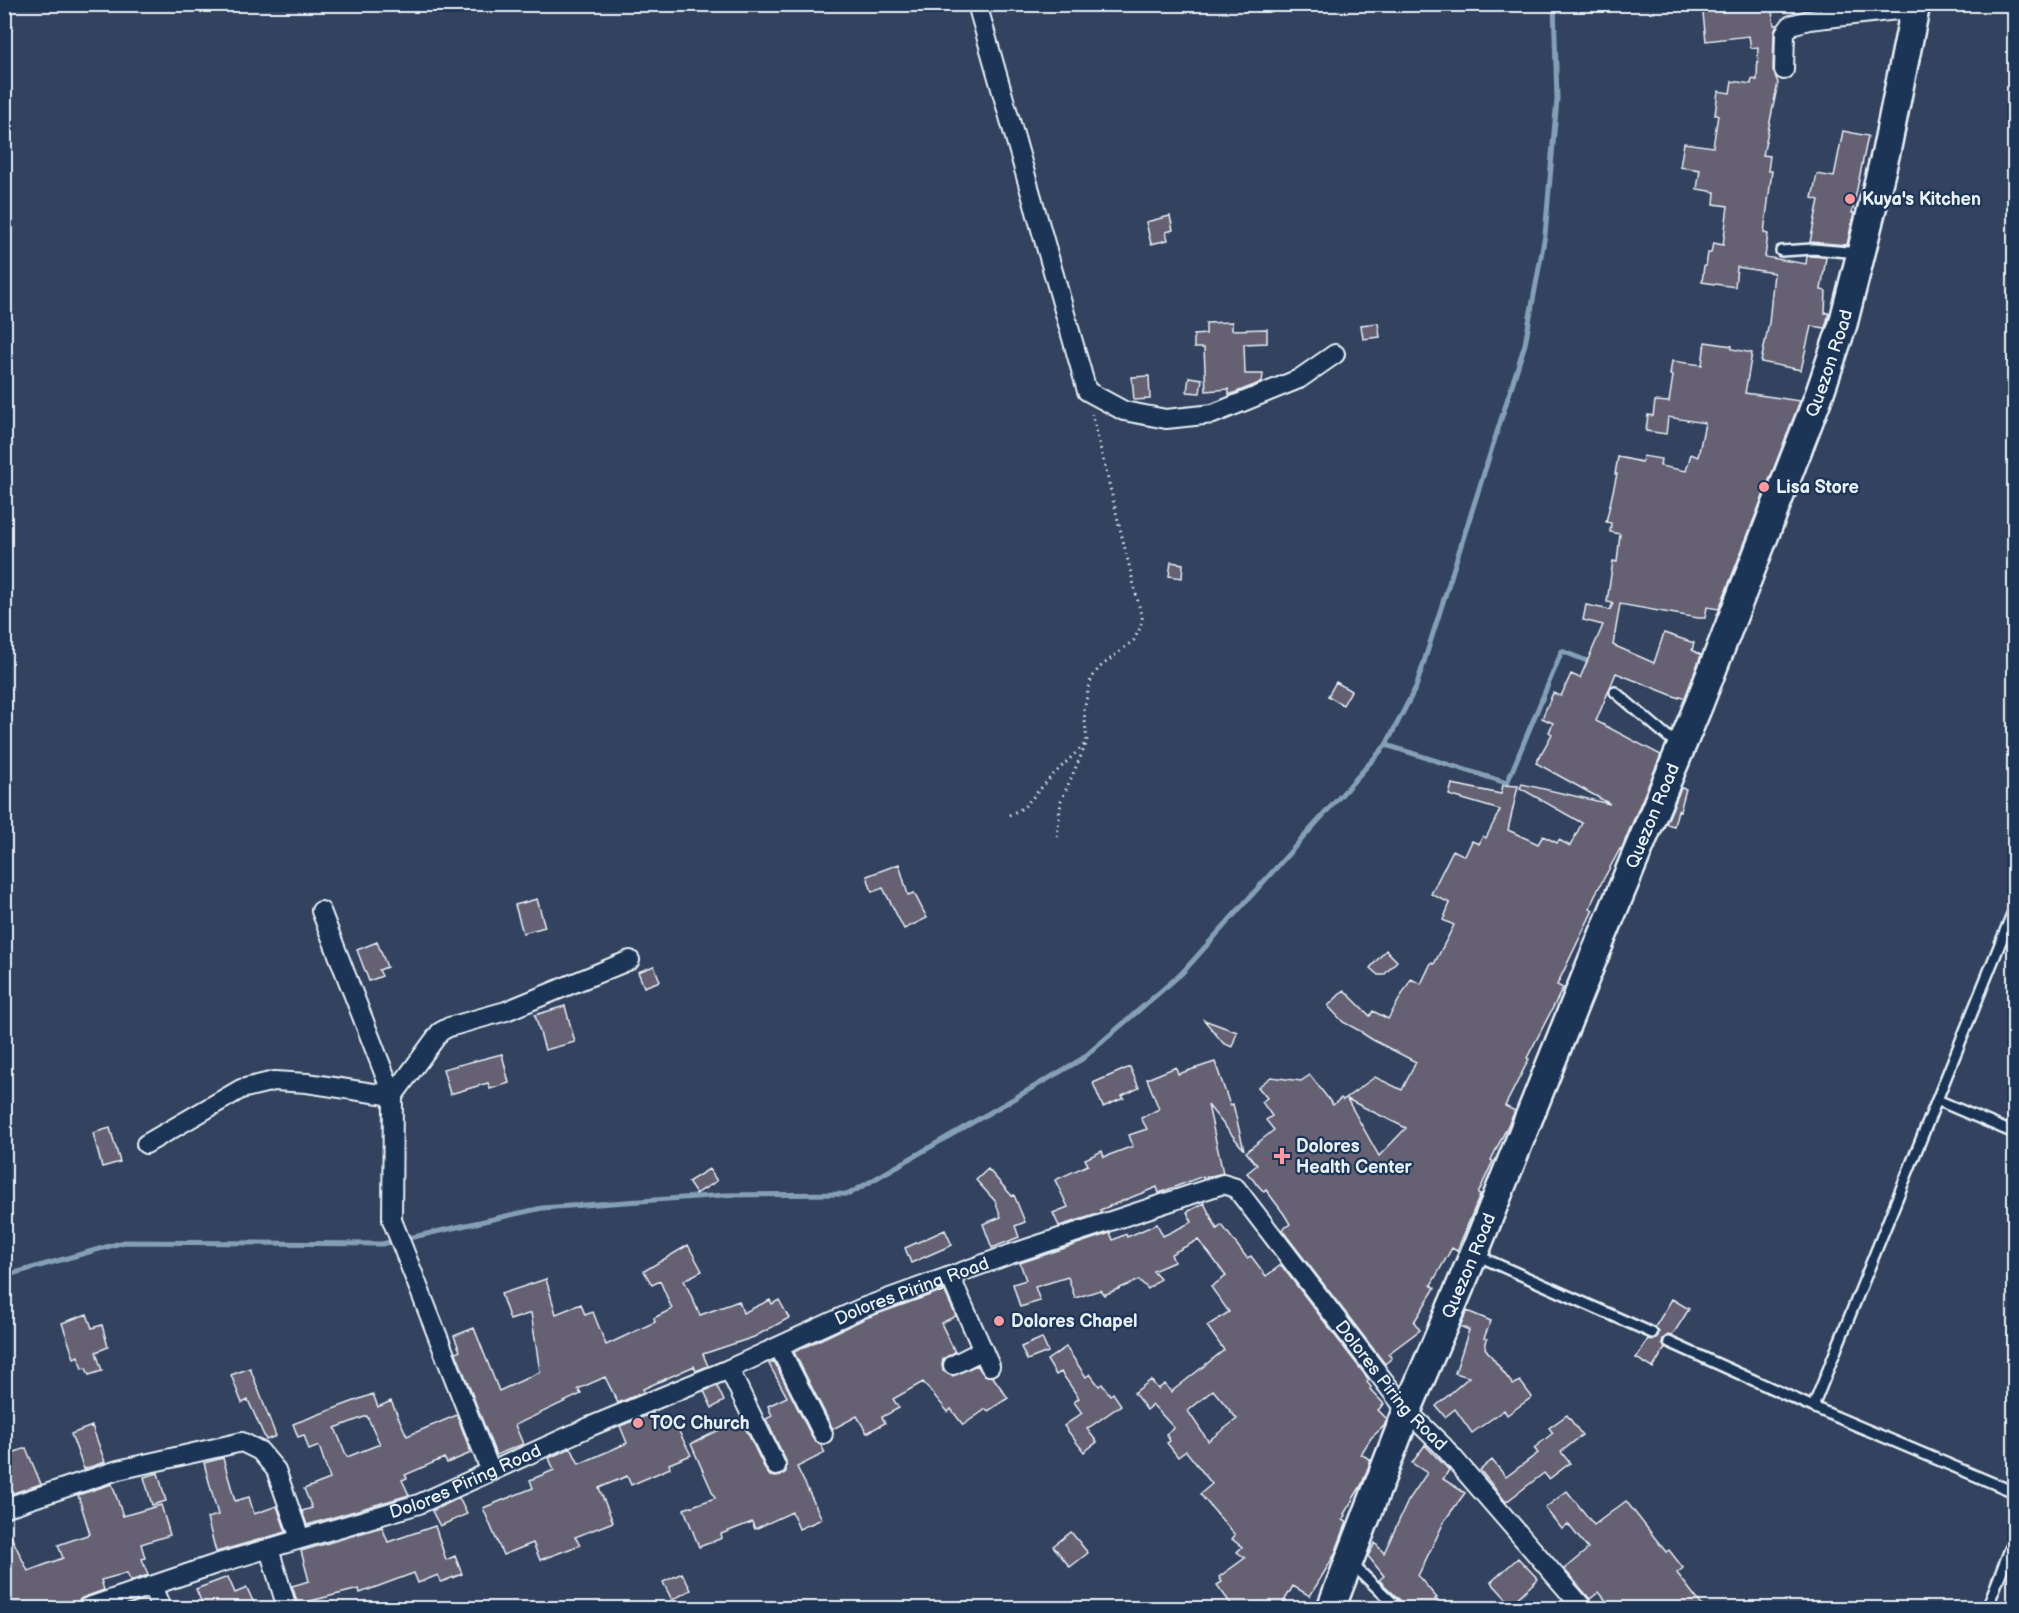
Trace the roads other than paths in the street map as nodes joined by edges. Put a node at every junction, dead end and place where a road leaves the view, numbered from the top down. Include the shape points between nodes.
1 (977, 4) edge
2 (1916, 6) edge
3 (1784, 70) dead end
4 (1781, 251) dead end
5 (1861, 253) junction
6 (1335, 354) dead end
7 (1615, 692) dead end
8 (1681, 747) junction
9 (2014, 909) edge
10 (321, 911) dead end
11 (630, 960) dead end
12 (393, 1096) junction
13 (1937, 1100) junction
14 (2014, 1132) edge
15 (146, 1144) dead end
16 (1474, 1254) junction
17 (950, 1276) junction
18 (1652, 1333) dead end
19 (1669, 1341) dead end
20 (779, 1347) junction
21 (953, 1365) dead end
22 (729, 1369) junction
23 (1813, 1407) junction
24 (1407, 1411) junction
25 (823, 1434) dead end
26 (776, 1466) dead end
27 (491, 1472) junction
28 (2014, 1492) edge
29 (4, 1508) edge
30 (300, 1538) junction
31 (2014, 1539) edge
32 (269, 1549) junction
33 (1349, 1561) junction
34 (152, 1586) junction
35 (86, 1608) edge
36 (161, 1608) edge
37 (287, 1608) edge
38 (1331, 1608) edge
39 (1398, 1608) edge
40 (1583, 1608) edge
41 (1987, 1608) edge

1 - 6 street via 1087,391 1124,411 1166,419 1213,414 1299,379
2 - 3 street via 1791,25 1785,33
2 - 5 main road, Quezon Road
4 - 5 lane
5 - 8 main road, Quezon Road via 1819,395
7 - 8 lane
8 - 16 main road, Quezon Road
9 - 13 lane
10 - 12 street
11 - 12 street via 506,1011 440,1032
12 - 15 street via 274,1081 241,1089
12 - 27 street via 392,1221
13 - 14 lane
13 - 23 lane
16 - 18 lane
16 - 24 main road, Quezon Road
17 - 20 street, Dolores Piring Road via 862,1308
17 - 21 street via 987,1358
17 - 24 street, Dolores Piring Road via 1223,1184 1236,1188
19 - 23 lane
20 - 22 street, Dolores Piring Road
20 - 25 street
22 - 26 street
22 - 27 street, Dolores Piring Road
23 - 28 lane
24 - 33 main road, Quezon Road
24 - 40 street, Dolores Piring Road via 1443,1446
27 - 30 street, Dolores Piring Road via 419,1504
29 - 30 street via 118,1470 242,1442 260,1451 276,1470
30 - 32 street, Dolores Piring Road
31 - 41 lane
32 - 34 street, Dolores Piring Road
32 - 37 street
33 - 38 main road, Quezon Road
33 - 39 lane
34 - 35 street, Dolores Piring Road
34 - 36 street

